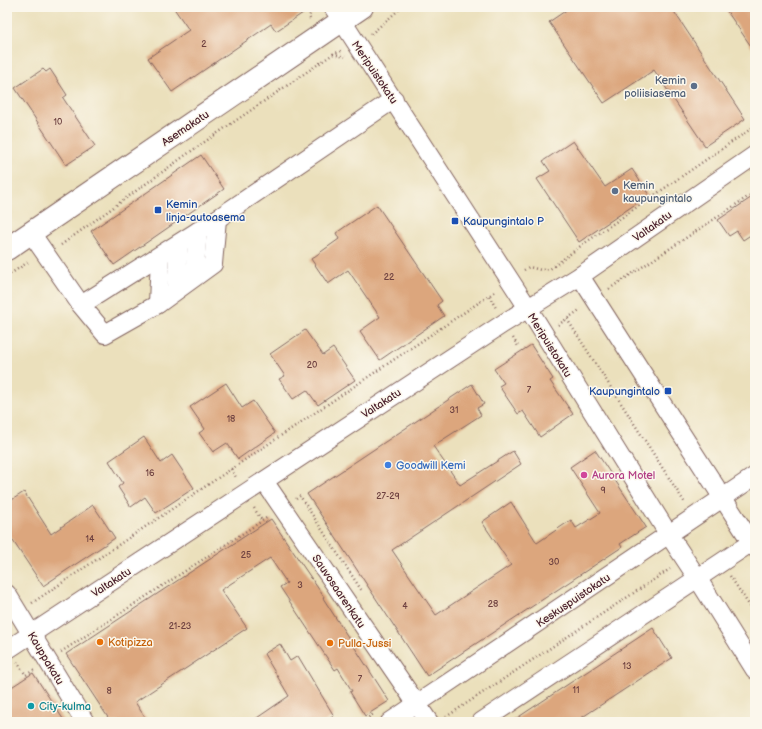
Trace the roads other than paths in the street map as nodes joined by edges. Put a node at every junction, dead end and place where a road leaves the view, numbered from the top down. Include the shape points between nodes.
1 (362, 7) edge
2 (338, 14) edge
3 (394, 99) junction
4 (755, 155) edge
5 (217, 219) junction
6 (31, 232) junction
7 (198, 232) junction
8 (179, 244) junction
9 (7, 249) edge
10 (160, 256) junction
11 (580, 276) junction
12 (194, 277) junction
13 (176, 290) junction
14 (158, 304) junction
15 (81, 305) junction
16 (528, 308) junction
17 (755, 476) edge
18 (264, 481) junction
19 (721, 498) junction
20 (668, 536) junction
21 (754, 544) edge
22 (698, 579) junction
23 (7, 594) edge
24 (32, 634) junction
25 (7, 650) edge
26 (755, 670) edge
27 (417, 704) junction
28 (437, 720) edge
29 (85, 722) edge
30 (390, 722) edge
31 (481, 722) edge

1 - 2 main road, Asemakatu
2 - 3 street, Meripuistokatu via 356,45
2 - 6 main road, Asemakatu
3 - 5 street
3 - 16 street, Meripuistokatu
4 - 11 street, Valtakatu
5 - 7 street
5 - 12 street via 213,264
6 - 9 main road, Asemakatu
6 - 15 street
7 - 8 street
7 - 12 street
8 - 10 street
8 - 13 street
10 - 14 street
10 - 15 street
11 - 16 street, Valtakatu
11 - 19 street
12 - 13 street
13 - 14 street
14 - 15 street via 105,334
16 - 18 street, Valtakatu
16 - 20 street, Meripuistokatu
17 - 19 street, Keskuspuistokatu
18 - 24 street, Valtakatu
18 - 27 street, Sauvosaarenkatu
19 - 20 street, Keskuspuistokatu
19 - 21 street
20 - 22 street, Meripuistokatu
20 - 27 street, Keskuspuistokatu
21 - 22 street
22 - 26 street, Meripuistokatu
22 - 31 street
23 - 24 street, Kauppakatu
24 - 25 street, Valtakatu
24 - 29 street, Kauppakatu
27 - 28 street, Sauvosaarenkatu
27 - 30 street, Keskuspuistokatu

